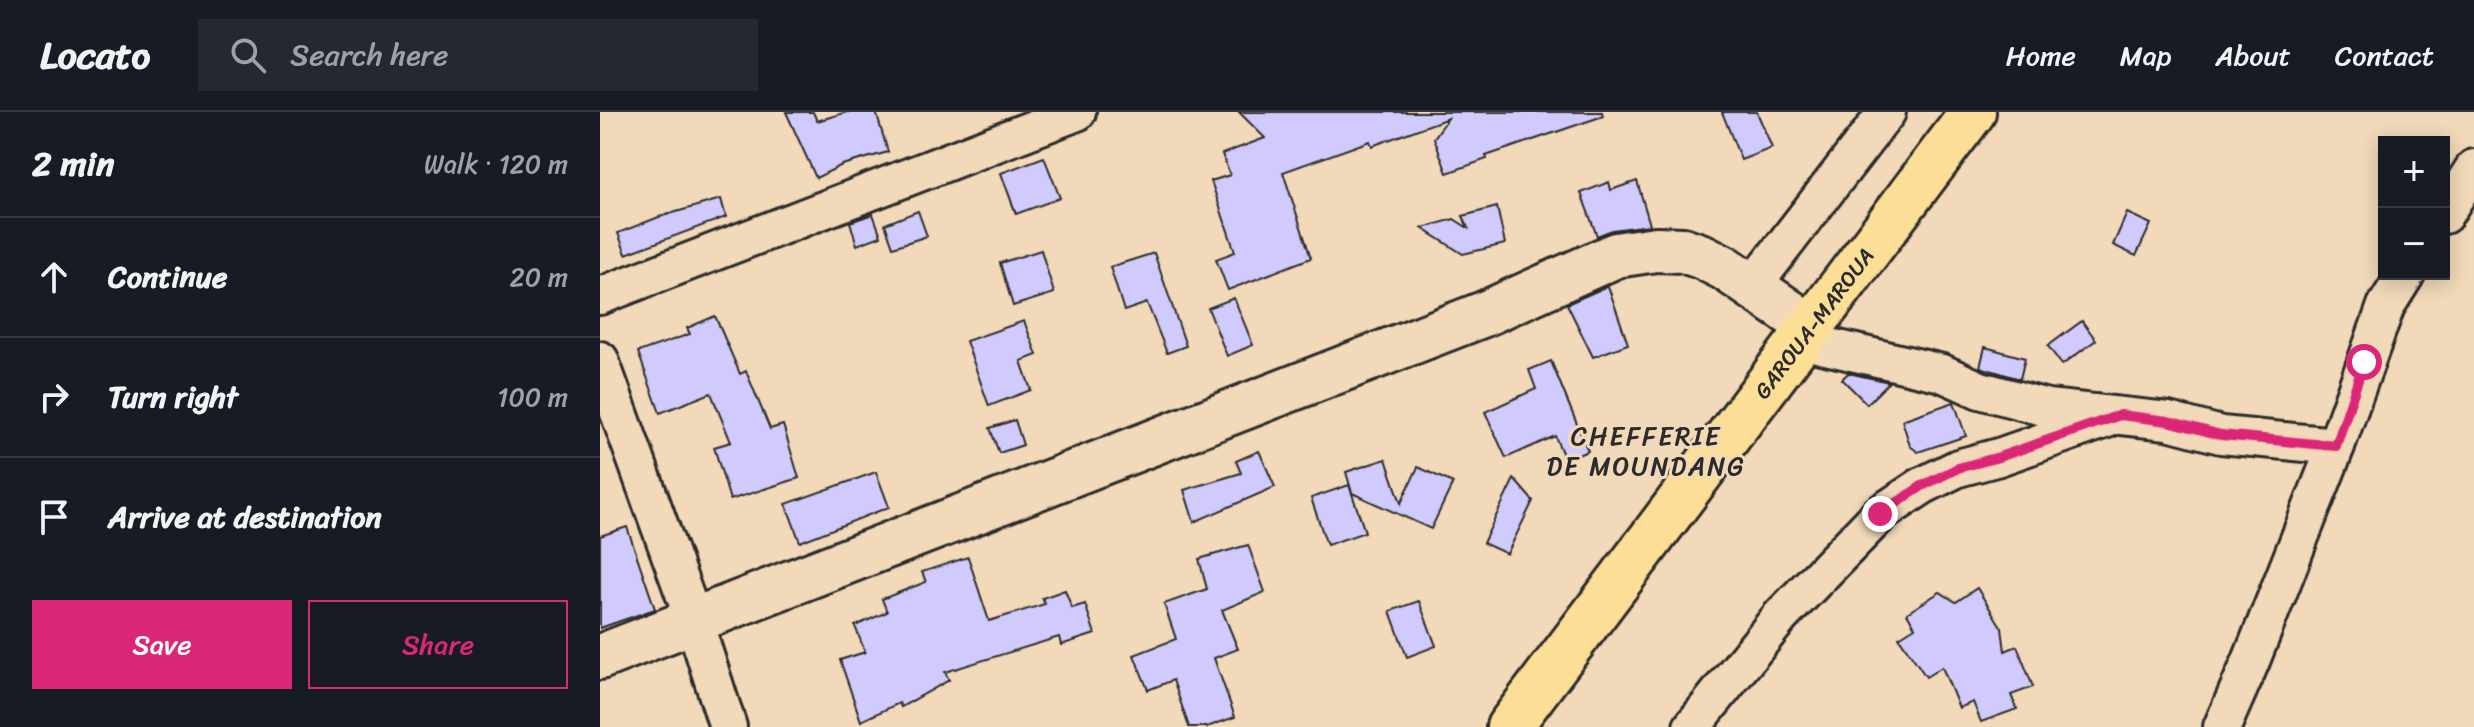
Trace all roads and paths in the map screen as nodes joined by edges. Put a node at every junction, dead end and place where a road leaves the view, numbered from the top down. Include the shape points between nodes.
1 (1077, 112) edge
2 (1887, 112) edge
3 (1973, 112) edge
4 (2474, 168) edge
5 (2448, 208) edge
6 (2402, 280) edge
7 (1751, 288) junction
8 (600, 296) edge
9 (1805, 334) junction
10 (600, 360) edge
11 (2120, 415) junction
12 (2336, 446) junction
13 (694, 621) junction
14 (600, 657) edge
15 (728, 727) edge
16 (1509, 727) edge
17 (1692, 727) edge
18 (2222, 727) edge

1 - 8 street
2 - 7 street
3 - 9 highway, GAROUA-MAROUA
4 - 5 street
6 - 12 street via 2386,306
7 - 9 main road
7 - 13 main road via 1725,268 1683,250 1616,255 1484,314
9 - 11 street via 2047,408
9 - 16 highway, GAROUA-MAROUA
10 - 13 street
11 - 12 street via 2221,435
11 - 17 street via 1958,468 1880,514 1781,616
12 - 18 street
13 - 14 main road
13 - 15 street

